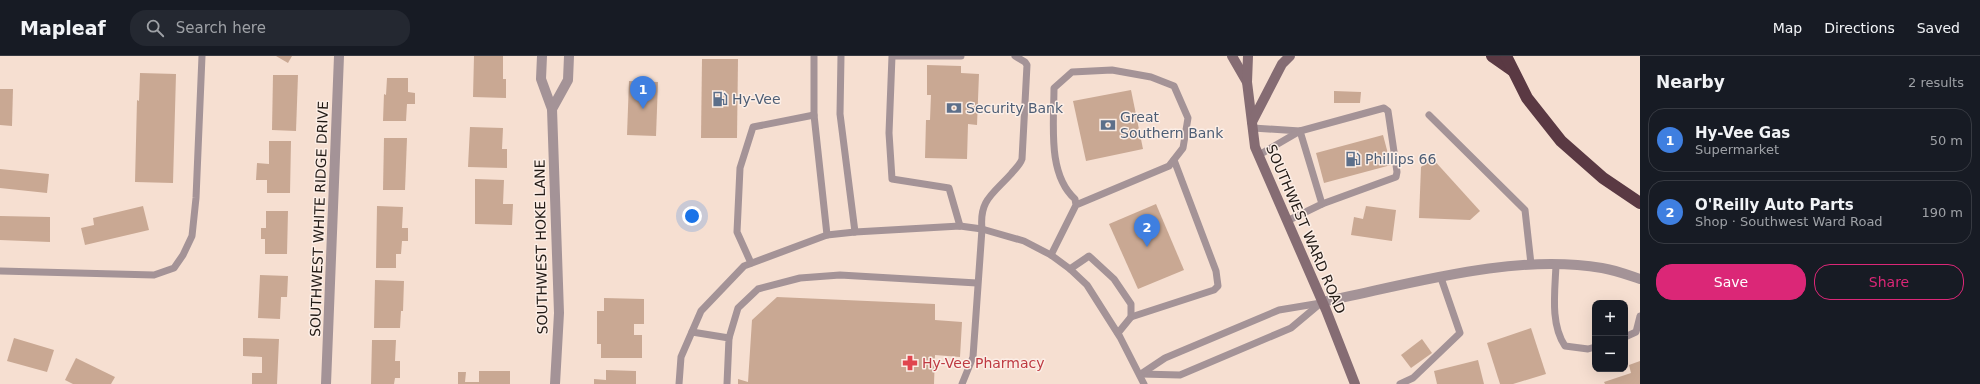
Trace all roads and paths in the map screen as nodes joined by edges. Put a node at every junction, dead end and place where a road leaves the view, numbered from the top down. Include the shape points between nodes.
1 (202, 56) edge
2 (339, 56) edge
3 (542, 56) edge
4 (569, 56) edge
5 (814, 56) edge
6 (841, 56) edge
7 (961, 56) edge
8 (1015, 56) edge
9 (1232, 56) edge
10 (1248, 56) edge
11 (1290, 56) edge
12 (1492, 56) edge
13 (1506, 56) edge
14 (1514, 71) junction
15 (1247, 82) junction
16 (552, 109) junction
17 (814, 115) junction
18 (1429, 115) dead end
19 (1252, 125) junction
20 (1300, 131) junction
21 (1258, 155) junction
22 (1174, 160) junction
23 (1322, 204) junction
24 (1640, 204) edge
25 (1076, 205) junction
26 (1287, 221) junction
27 (960, 226) junction
28 (982, 229) junction
29 (855, 232) junction
30 (827, 235) junction
31 (1051, 255) junction
32 (751, 263) junction
33 (1532, 264) junction
34 (1556, 265) junction
35 (1070, 269) junction
36 (0, 271) edge
37 (1441, 278) junction
38 (1640, 279) edge
39 (977, 283) junction
40 (1322, 302) junction
41 (1131, 316) junction
42 (1640, 316) edge
43 (692, 332) junction
44 (1118, 334) junction
45 (1627, 336) edge
46 (728, 338) junction
47 (1592, 347) edge
48 (1141, 374) junction
49 (326, 384) edge
50 (555, 384) edge
51 (678, 384) edge
52 (726, 384) edge
53 (962, 384) edge
54 (1144, 384) edge
55 (1355, 384) edge
56 (1400, 384) edge

1 - 36 lane via 192,236 174,268 154,275
2 - 49 street, SOUTHWEST WHITE RIDGE DRIVE
3 - 16 street, SOUTHWEST HOKE LANE via 542,80
4 - 16 street via 568,80
5 - 17 lane
6 - 29 lane via 840,114
7 - 27 lane via 892,56 889,134 892,179 949,188
8 - 28 lane via 1026,65 1022,159 983,205
9 - 15 main road
10 - 15 main road, SOUTHWEST WARD ROAD
11 - 19 main road via 1282,64
12 - 14 highway
13 - 14 highway
14 - 24 highway via 1526,98 1561,141 1603,178
15 - 19 main road, SOUTHWEST WARD ROAD
16 - 50 street, SOUTHWEST HOKE LANE via 559,313
17 - 30 lane
17 - 32 lane via 753,127 740,168 737,232
18 - 33 lane via 1525,210
19 - 20 lane
19 - 21 main road, SOUTHWEST WARD ROAD
20 - 21 lane
20 - 23 lane
20 - 23 lane via 1384,108 1388,111 1396,177
21 - 26 main road, SOUTHWEST WARD ROAD
22 - 25 lane via 1169,166
22 - 25 lane via 1183,148 1188,118 1174,86 1151,77 1112,70 1072,72 1054,88 1054,128 1056,168
22 - 41 lane via 1216,271 1218,286 1214,290
23 - 26 lane
25 - 31 lane
26 - 40 main road, SOUTHWEST WARD ROAD
27 - 28 lane
27 - 29 lane
28 - 31 lane via 1024,241
28 - 39 lane
29 - 30 lane
30 - 32 lane
31 - 35 lane
32 - 43 lane via 744,266 701,312
33 - 34 street
33 - 37 street via 1495,266
34 - 38 street via 1602,268
34 - 47 lane via 1555,311 1558,336 1565,346
35 - 41 lane via 1089,256 1114,279 1131,304
35 - 44 lane via 1087,285
37 - 40 street
37 - 56 lane via 1460,333 1413,378
39 - 46 lane via 840,275 800,278 758,290 738,308
39 - 53 lane via 972,357
40 - 48 lane via 1279,310 1165,358
40 - 48 lane via 1291,328 1180,375
40 - 55 main road, SOUTHWEST WARD ROAD
41 - 44 lane
42 - 45 lane via 1636,332
43 - 46 lane
43 - 51 lane via 681,356
44 - 48 lane
46 - 52 lane
48 - 54 lane

